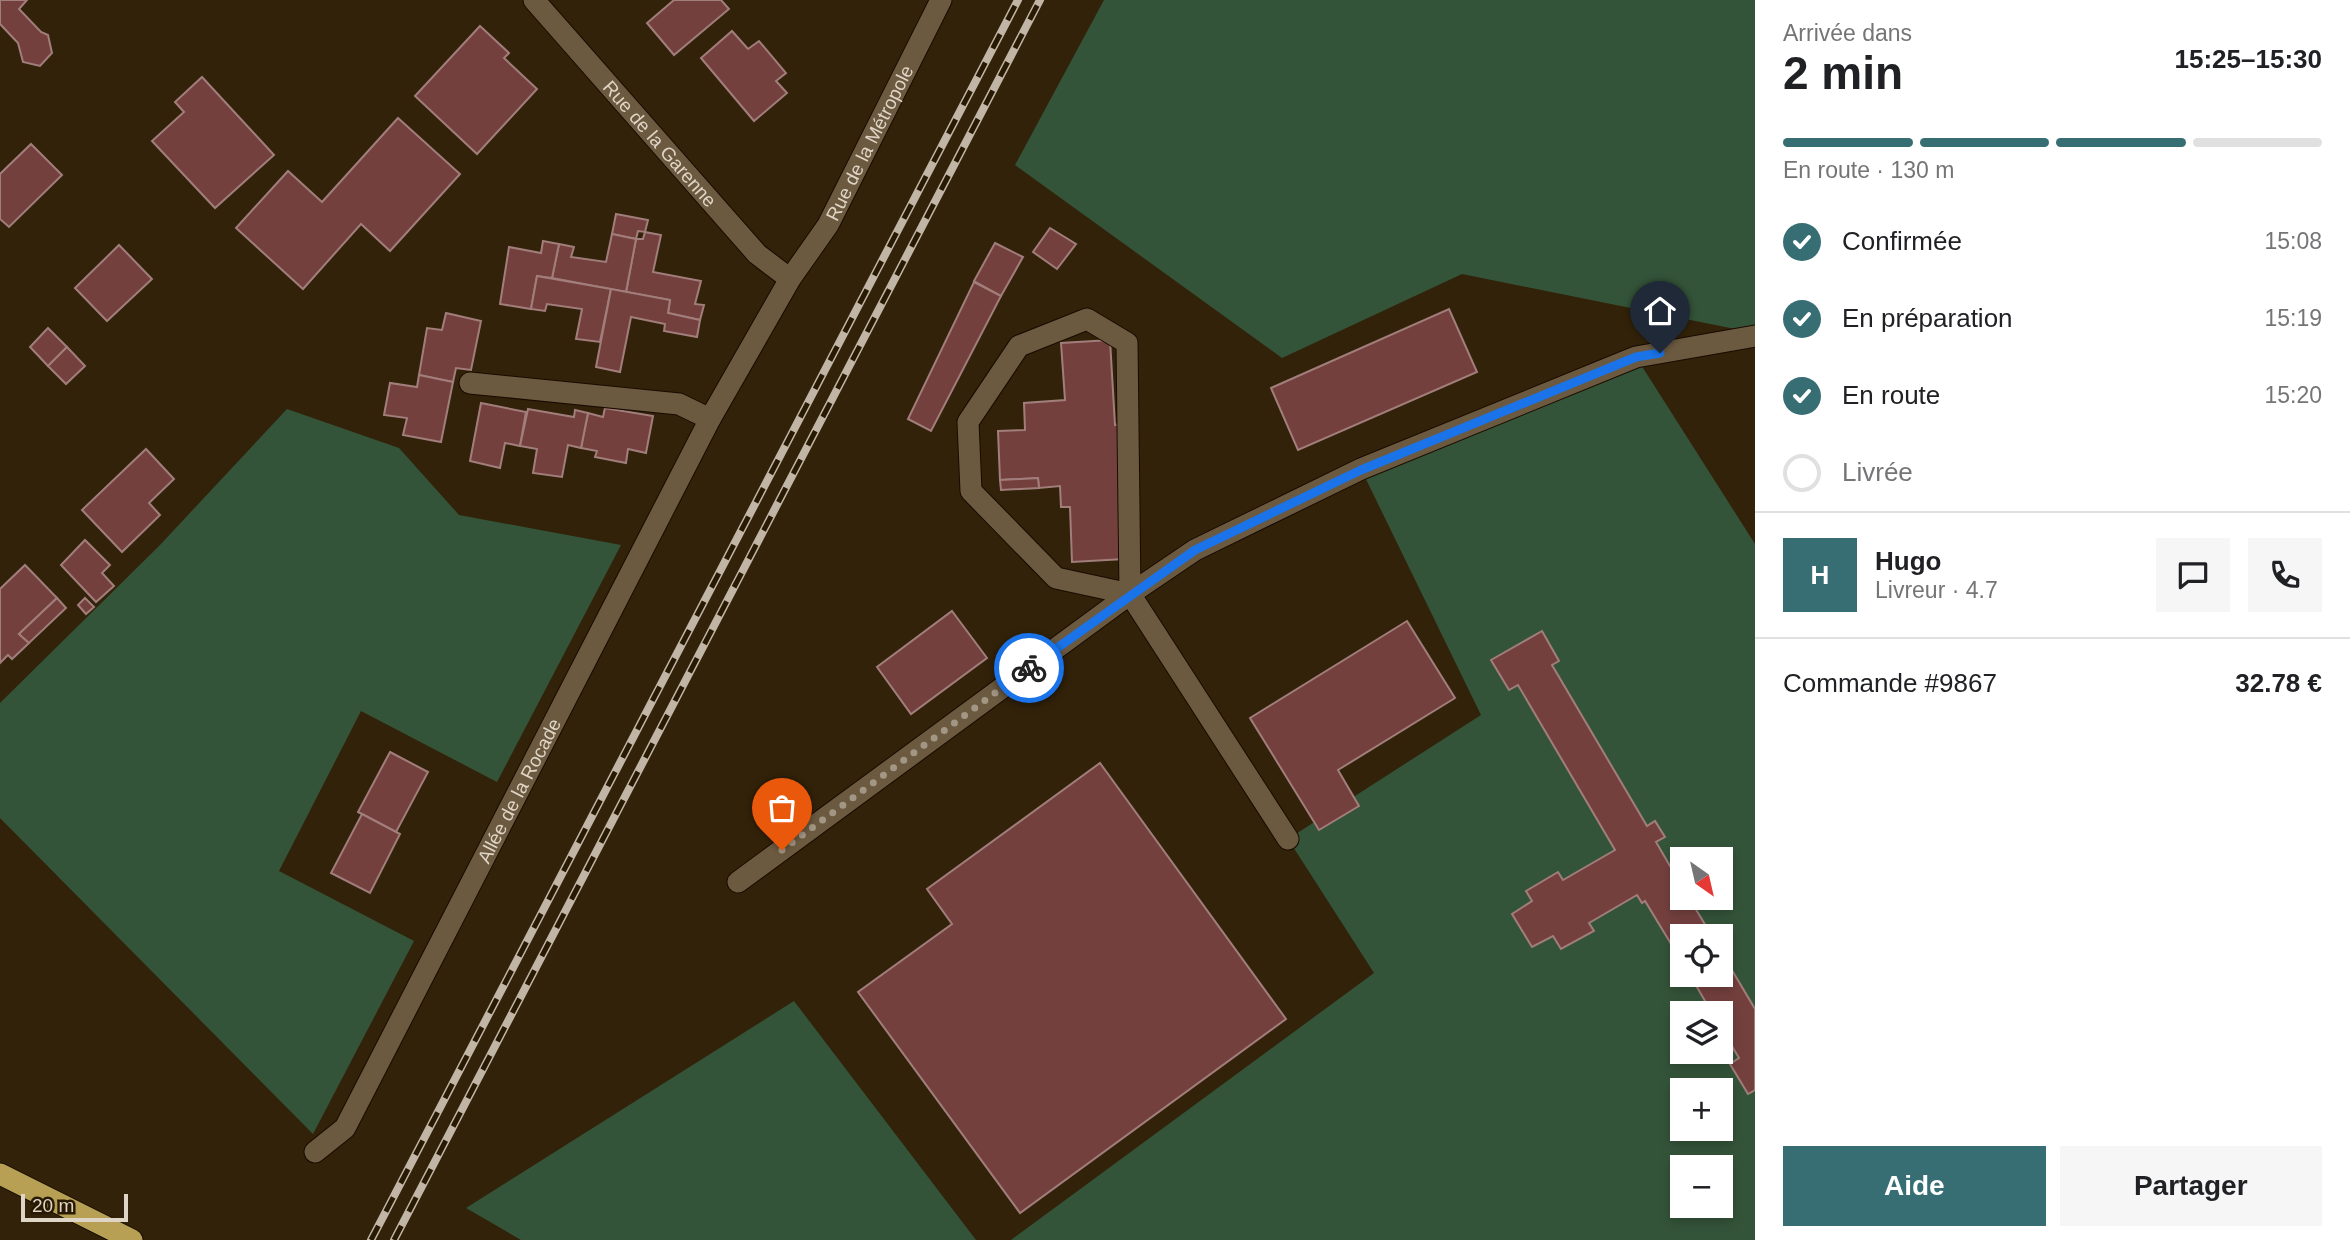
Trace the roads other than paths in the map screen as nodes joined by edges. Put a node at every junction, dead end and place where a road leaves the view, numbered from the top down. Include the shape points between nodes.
1 (534, 0) edge
2 (941, 0) edge
3 (790, 279) junction
4 (1755, 336) edge
5 (470, 383) dead end
6 (710, 419) junction
7 (1130, 594) junction
8 (1288, 839) dead end
9 (738, 882) dead end
10 (315, 1152) dead end
11 (0, 1174) edge
12 (132, 1240) edge

1 - 3 street, Rue de la Garenne via 757,254
2 - 3 street, Rue de la Métropole via 828,225
3 - 6 street, Allée de la Rocade
4 - 7 street via 1636,357 1373,464 1195,550
5 - 6 street via 679,404
6 - 10 street, Allée de la Rocade via 345,1128
7 - 7 street via 1127,343 1087,319 1019,346 982,400 968,422 971,491 1056,578
7 - 8 street
7 - 9 street
11 - 12 highway

